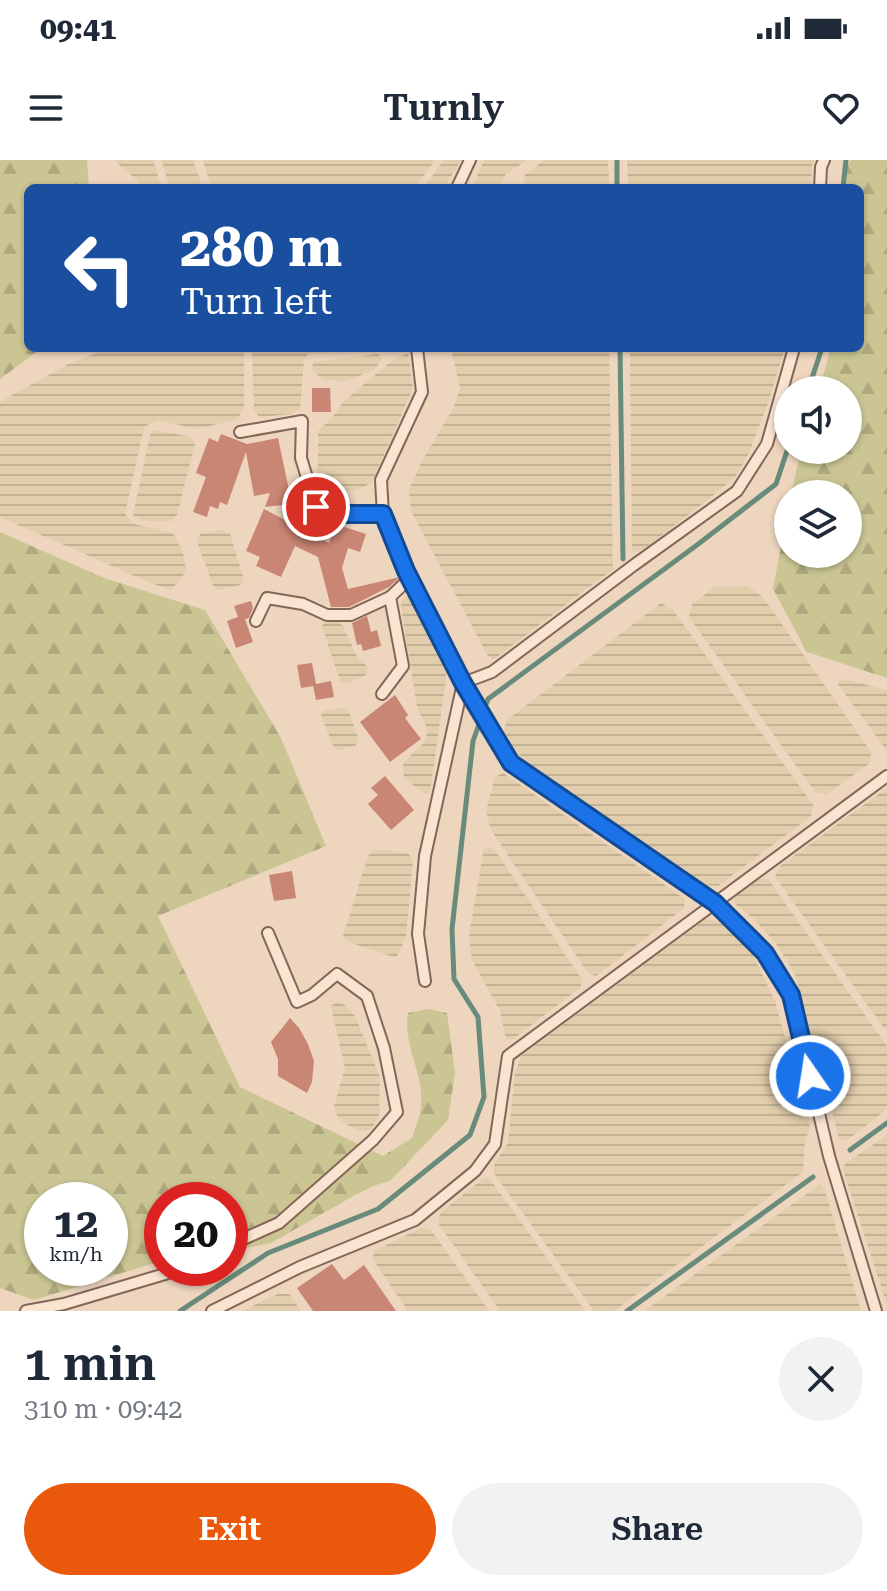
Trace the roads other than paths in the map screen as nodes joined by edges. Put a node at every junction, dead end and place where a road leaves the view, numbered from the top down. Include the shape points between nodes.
1 (470, 160) edge
2 (824, 160) edge
3 (459, 184) edge
4 (820, 184) edge
5 (417, 352) edge
6 (793, 352) edge
7 (240, 432) dead end
8 (383, 514) junction
9 (410, 578) junction
10 (390, 597) junction
11 (256, 621) dead end
12 (463, 683) junction
13 (382, 694) dead end
14 (887, 776) edge
15 (715, 903) junction
16 (268, 933) dead end
17 (425, 981) dead end
18 (248, 1237) edge
19 (144, 1280) edge
20 (26, 1311) edge
21 (212, 1311) edge
22 (876, 1311) edge

1 - 3 lane
2 - 4 lane
5 - 8 lane via 422,392 381,480
6 - 12 lane via 767,444 737,491 492,672
7 - 8 lane via 302,421 301,458 316,507 337,514
8 - 9 lane
9 - 10 lane
9 - 12 lane
10 - 11 lane via 351,615 327,615 303,604 267,598
10 - 13 lane via 403,666
12 - 15 lane via 511,763
12 - 17 lane via 425,856 418,934
14 - 15 lane
15 - 21 lane via 508,1056 495,1144 475,1171 415,1220 300,1267
15 - 22 lane via 765,953 791,995 829,1156
16 - 18 lane via 297,1002 337,974 367,996 397,1112 279,1223
19 - 20 lane

